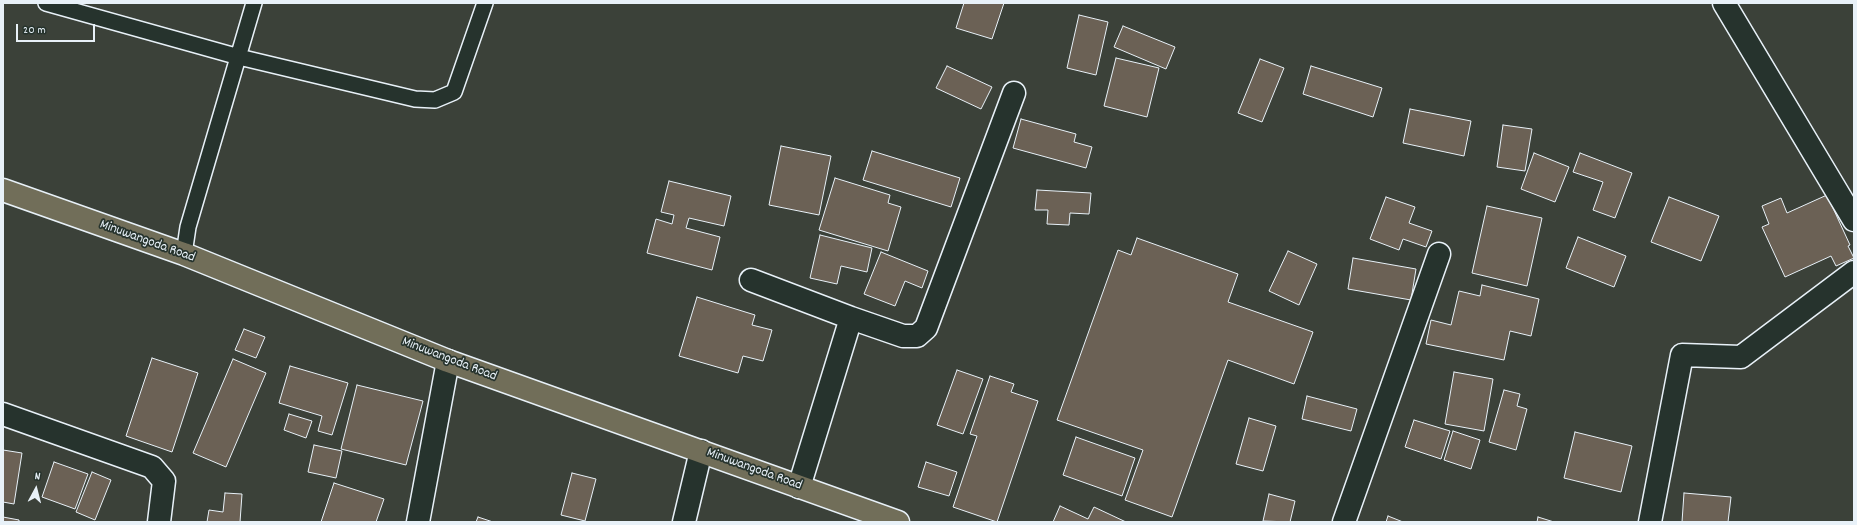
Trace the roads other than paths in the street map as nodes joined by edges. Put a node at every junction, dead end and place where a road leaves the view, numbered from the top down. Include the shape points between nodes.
1 (46, 3) edge
2 (254, 3) edge
3 (485, 3) edge
4 (1724, 3) edge
5 (239, 57) junction
6 (1014, 93) dead end
7 (3, 190) edge
8 (1854, 220) edge
9 (184, 254) junction
10 (1438, 254) dead end
11 (1854, 272) edge
12 (751, 280) dead end
13 (851, 318) junction
14 (448, 361) junction
15 (3, 414) edge
16 (701, 451) junction
17 (799, 487) junction
18 (159, 522) edge
19 (418, 522) edge
20 (684, 522) edge
21 (895, 522) edge
22 (1344, 522) edge
23 (1650, 522) edge

1 - 5 lane
2 - 5 lane
3 - 5 lane via 454,92 435,100 415,99
4 - 8 street
5 - 9 lane via 188,227
6 - 13 street via 926,328 917,336 903,336
7 - 9 main road, Minuwangoda Road
9 - 14 main road, Minuwangoda Road
10 - 22 street
11 - 23 street via 1741,357 1682,355
12 - 13 street
13 - 17 street
14 - 16 main road, Minuwangoda Road
14 - 19 street
15 - 18 street via 152,467 164,481
16 - 17 main road, Minuwangoda Road
16 - 20 street
17 - 21 main road, Minuwangoda Road

